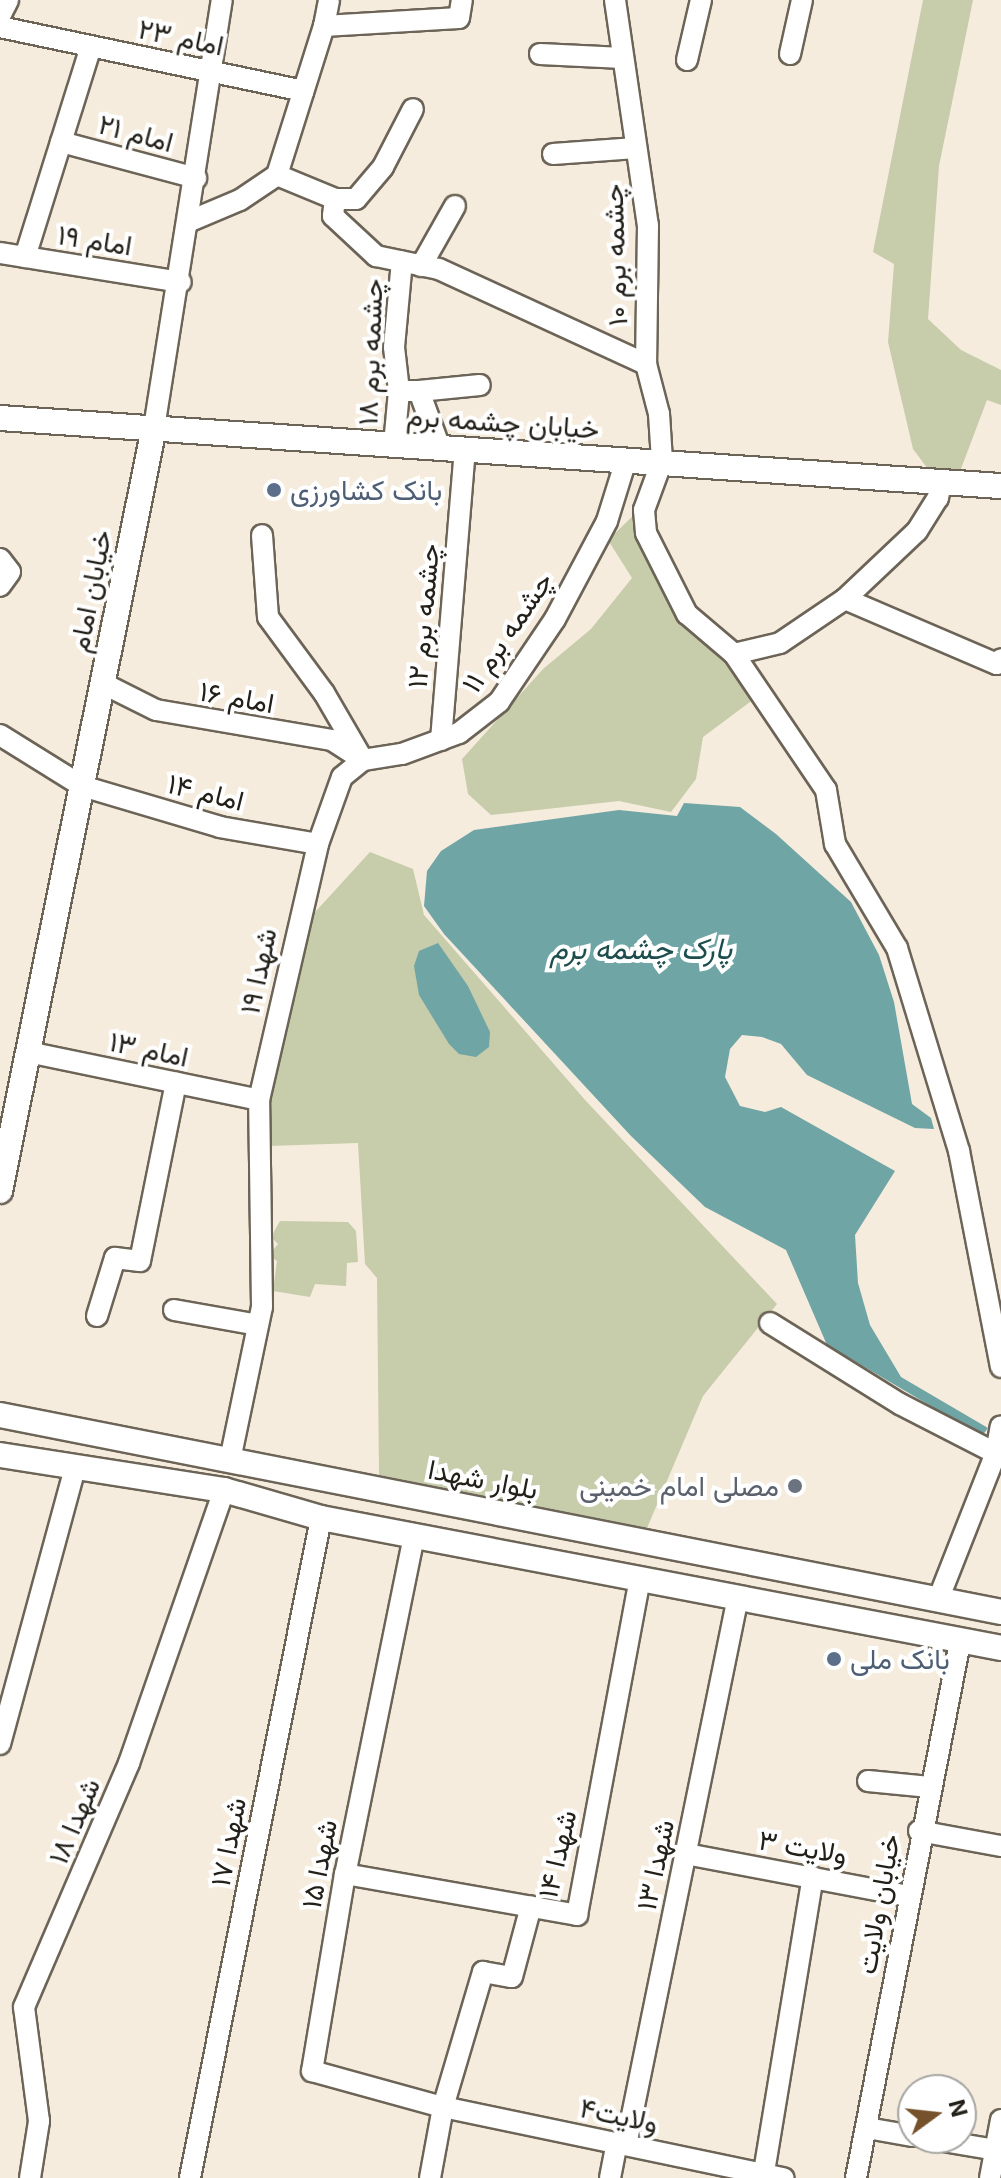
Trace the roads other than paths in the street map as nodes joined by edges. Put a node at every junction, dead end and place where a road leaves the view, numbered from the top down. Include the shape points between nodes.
1 (8, 0) edge
2 (222, 0) edge
3 (329, 0) edge
4 (462, 0) edge
5 (615, 0) edge
6 (701, 0) edge
7 (802, 0) edge
8 (0, 16) edge
9 (324, 26) junction
10 (0, 27) edge
11 (91, 47) junction
12 (540, 54) dead end
13 (790, 54) dead end
14 (623, 58) junction
15 (687, 60) dead end
16 (211, 73) junction
17 (303, 91) junction
18 (413, 109) dead end
19 (61, 142) junction
20 (636, 148) junction
21 (553, 154) dead end
22 (277, 175) junction
23 (196, 178) junction
24 (335, 199) junction
25 (455, 206) dead end
26 (190, 221) junction
27 (0, 253) edge
28 (25, 257) junction
29 (411, 264) junction
30 (181, 282) junction
31 (646, 364) junction
32 (480, 385) dead end
33 (409, 391) junction
34 (0, 418) edge
35 (154, 428) junction
36 (394, 445) junction
37 (440, 448) junction
38 (465, 449) junction
39 (626, 460) junction
40 (662, 461) junction
41 (941, 482) junction
42 (1001, 486) edge
43 (262, 535) dead end
44 (0, 559) edge
45 (0, 586) edge
46 (845, 599) junction
47 (734, 654) junction
48 (1001, 659) edge
49 (102, 683) junction
50 (0, 735) edge
51 (441, 740) junction
52 (363, 760) junction
53 (82, 786) junction
54 (318, 844) junction
55 (28, 1052) junction
56 (176, 1083) junction
57 (259, 1100) junction
58 (0, 1189) edge
59 (174, 1310) dead end
60 (97, 1316) dead end
61 (770, 1323) dead end
62 (258, 1325) junction
63 (1001, 1367) edge
64 (0, 1415) edge
65 (1001, 1426) edge
66 (998, 1454) edge
67 (0, 1455) edge
68 (230, 1460) junction
69 (75, 1468) junction
70 (224, 1490) junction
71 (498, 1512) junction
72 (321, 1518) junction
73 (414, 1536) junction
74 (483, 1549) junction
75 (640, 1579) junction
76 (738, 1597) junction
77 (938, 1600) junction
78 (1001, 1612) edge
79 (960, 1642) junction
80 (1001, 1648) edge
81 (9, 1676) edge
82 (0, 1744) edge
83 (868, 1781) dead end
84 (930, 1787) junction
85 (919, 1831) junction
86 (1001, 1846) edge
87 (686, 1854) junction
88 (345, 1874) junction
89 (813, 1877) junction
90 (908, 1896) junction
91 (531, 1906) junction
92 (443, 2107) junction
93 (1001, 2120) edge
94 (867, 2128) junction
95 (897, 2133) edge
96 (621, 2144) junction
97 (977, 2147) edge
98 (996, 2150) junction
99 (770, 2177) edge
100 (30, 2178) edge
101 (190, 2178) edge
102 (430, 2178) edge
103 (610, 2178) edge
104 (856, 2178) edge
105 (990, 2178) edge

1 - 8 street
2 - 16 street, خیابان امام
3 - 9 street
4 - 9 street via 459,18
5 - 14 street, چشمه برم ۱۰
6 - 15 street
7 - 13 street
9 - 17 street
10 - 11 street, امام ۲۳
11 - 16 street, امام ۲۳
11 - 19 street
12 - 14 street
14 - 20 street, چشمه برم ۱۰
16 - 17 street, امام ۲۳
16 - 23 street, خیابان امام
17 - 22 street
18 - 24 street via 383,167 356,199
19 - 23 street, امام ۲۱
19 - 28 street
20 - 21 street
20 - 31 street, چشمه برم ۱۰ via 648,225
22 - 24 street
22 - 26 street via 240,200
23 - 26 street, خیابان امام
24 - 29 street via 333,216 376,256
25 - 29 street
26 - 30 street, خیابان امام
27 - 28 street, امام ۱۹
28 - 30 street, امام ۱۹
29 - 31 street
29 - 33 street, چشمه برم ۱۸ via 394,347
30 - 35 street, خیابان امام
31 - 40 street, چشمه برم ۱۰
32 - 33 street
33 - 36 street, چشمه برم ۱۸
33 - 37 street
34 - 35 main road, خیابان چشمه برم
35 - 36 main road, خیابان چشمه برم
35 - 49 main road, خیابان امام
36 - 37 main road, خیابان چشمه برم
37 - 38 main road, خیابان چشمه برم
38 - 39 main road, خیابان چشمه برم
38 - 51 street, چشمه برم ۱۲
39 - 40 main road, خیابان چشمه برم
39 - 51 street, چشمه برم ۱۱ via 607,521 541,639 499,702
40 - 41 main road, خیابان چشمه برم
40 - 47 street via 644,510 646,533 687,614
41 - 42 main road, خیابان چشمه برم
41 - 46 street via 938,498 917,531
43 - 52 street via 268,617 324,693
44 - 45 street via 10,572
46 - 47 street via 780,643
46 - 48 street via 997,664
47 - 63 street via 826,790 835,844 897,948 959,1151
49 - 52 street, امام ۱۶ via 156,710 332,740
49 - 53 main road, خیابان امام
50 - 53 street, امام ۱۴
51 - 52 street, چشمه برم ۱۱
52 - 54 street, شهدا ۱۹ via 342,777
53 - 54 street, امام ۱۴ via 220,827
53 - 55 main road, خیابان امام
54 - 57 street, شهدا ۱۹
55 - 56 street, امام ۱۳
55 - 58 main road, خیابان امام
56 - 57 street, امام ۱۳
56 - 60 street via 140,1261 115,1258
57 - 62 street, شهدا ۱۹
59 - 62 street
61 - 66 street via 900,1404
62 - 68 street, شهدا ۱۹
64 - 68 main road, بلوار شهدا
65 - 66 street
66 - 77 street
67 - 69 main road
68 - 71 main road, بلوار شهدا
69 - 70 main road
69 - 81 street
70 - 72 main road
70 - 100 street, شهدا ۱۸ via 129,1763 24,2007 39,2121
71 - 74 main road via 479,1524 475,1534
71 - 77 main road, بلوار شهدا
72 - 73 main road
72 - 101 street, شهدا ۱۷
73 - 74 main road
73 - 88 street, شهدا ۱۵
74 - 75 main road
75 - 76 main road
75 - 91 street, شهدا ۱۴ via 577,1915
76 - 79 main road
76 - 87 street, شهدا ۱۳
77 - 78 main road, بلوار شهدا
79 - 80 main road
79 - 84 street, خیابان ولایت
81 - 82 street
83 - 84 street
84 - 85 street, خیابان ولایت
85 - 86 street
85 - 90 street, خیابان ولایت
87 - 89 street, ولایت ۳
87 - 96 street, شهدا ۱۳
88 - 91 street, شهدا ۱۴
88 - 92 street, شهدا ۱۵ via 312,2071
89 - 90 street, ولایت ۳
89 - 99 street
90 - 94 street, خیابان ولایت
91 - 92 street via 512,1977 483,1972
92 - 96 street, ولایت۴
92 - 102 street
93 - 98 street
94 - 95 street
94 - 104 street, خیابان ولایت
96 - 99 street, ولایت۴
96 - 103 street, شهدا ۱۳
97 - 98 street
98 - 105 street

